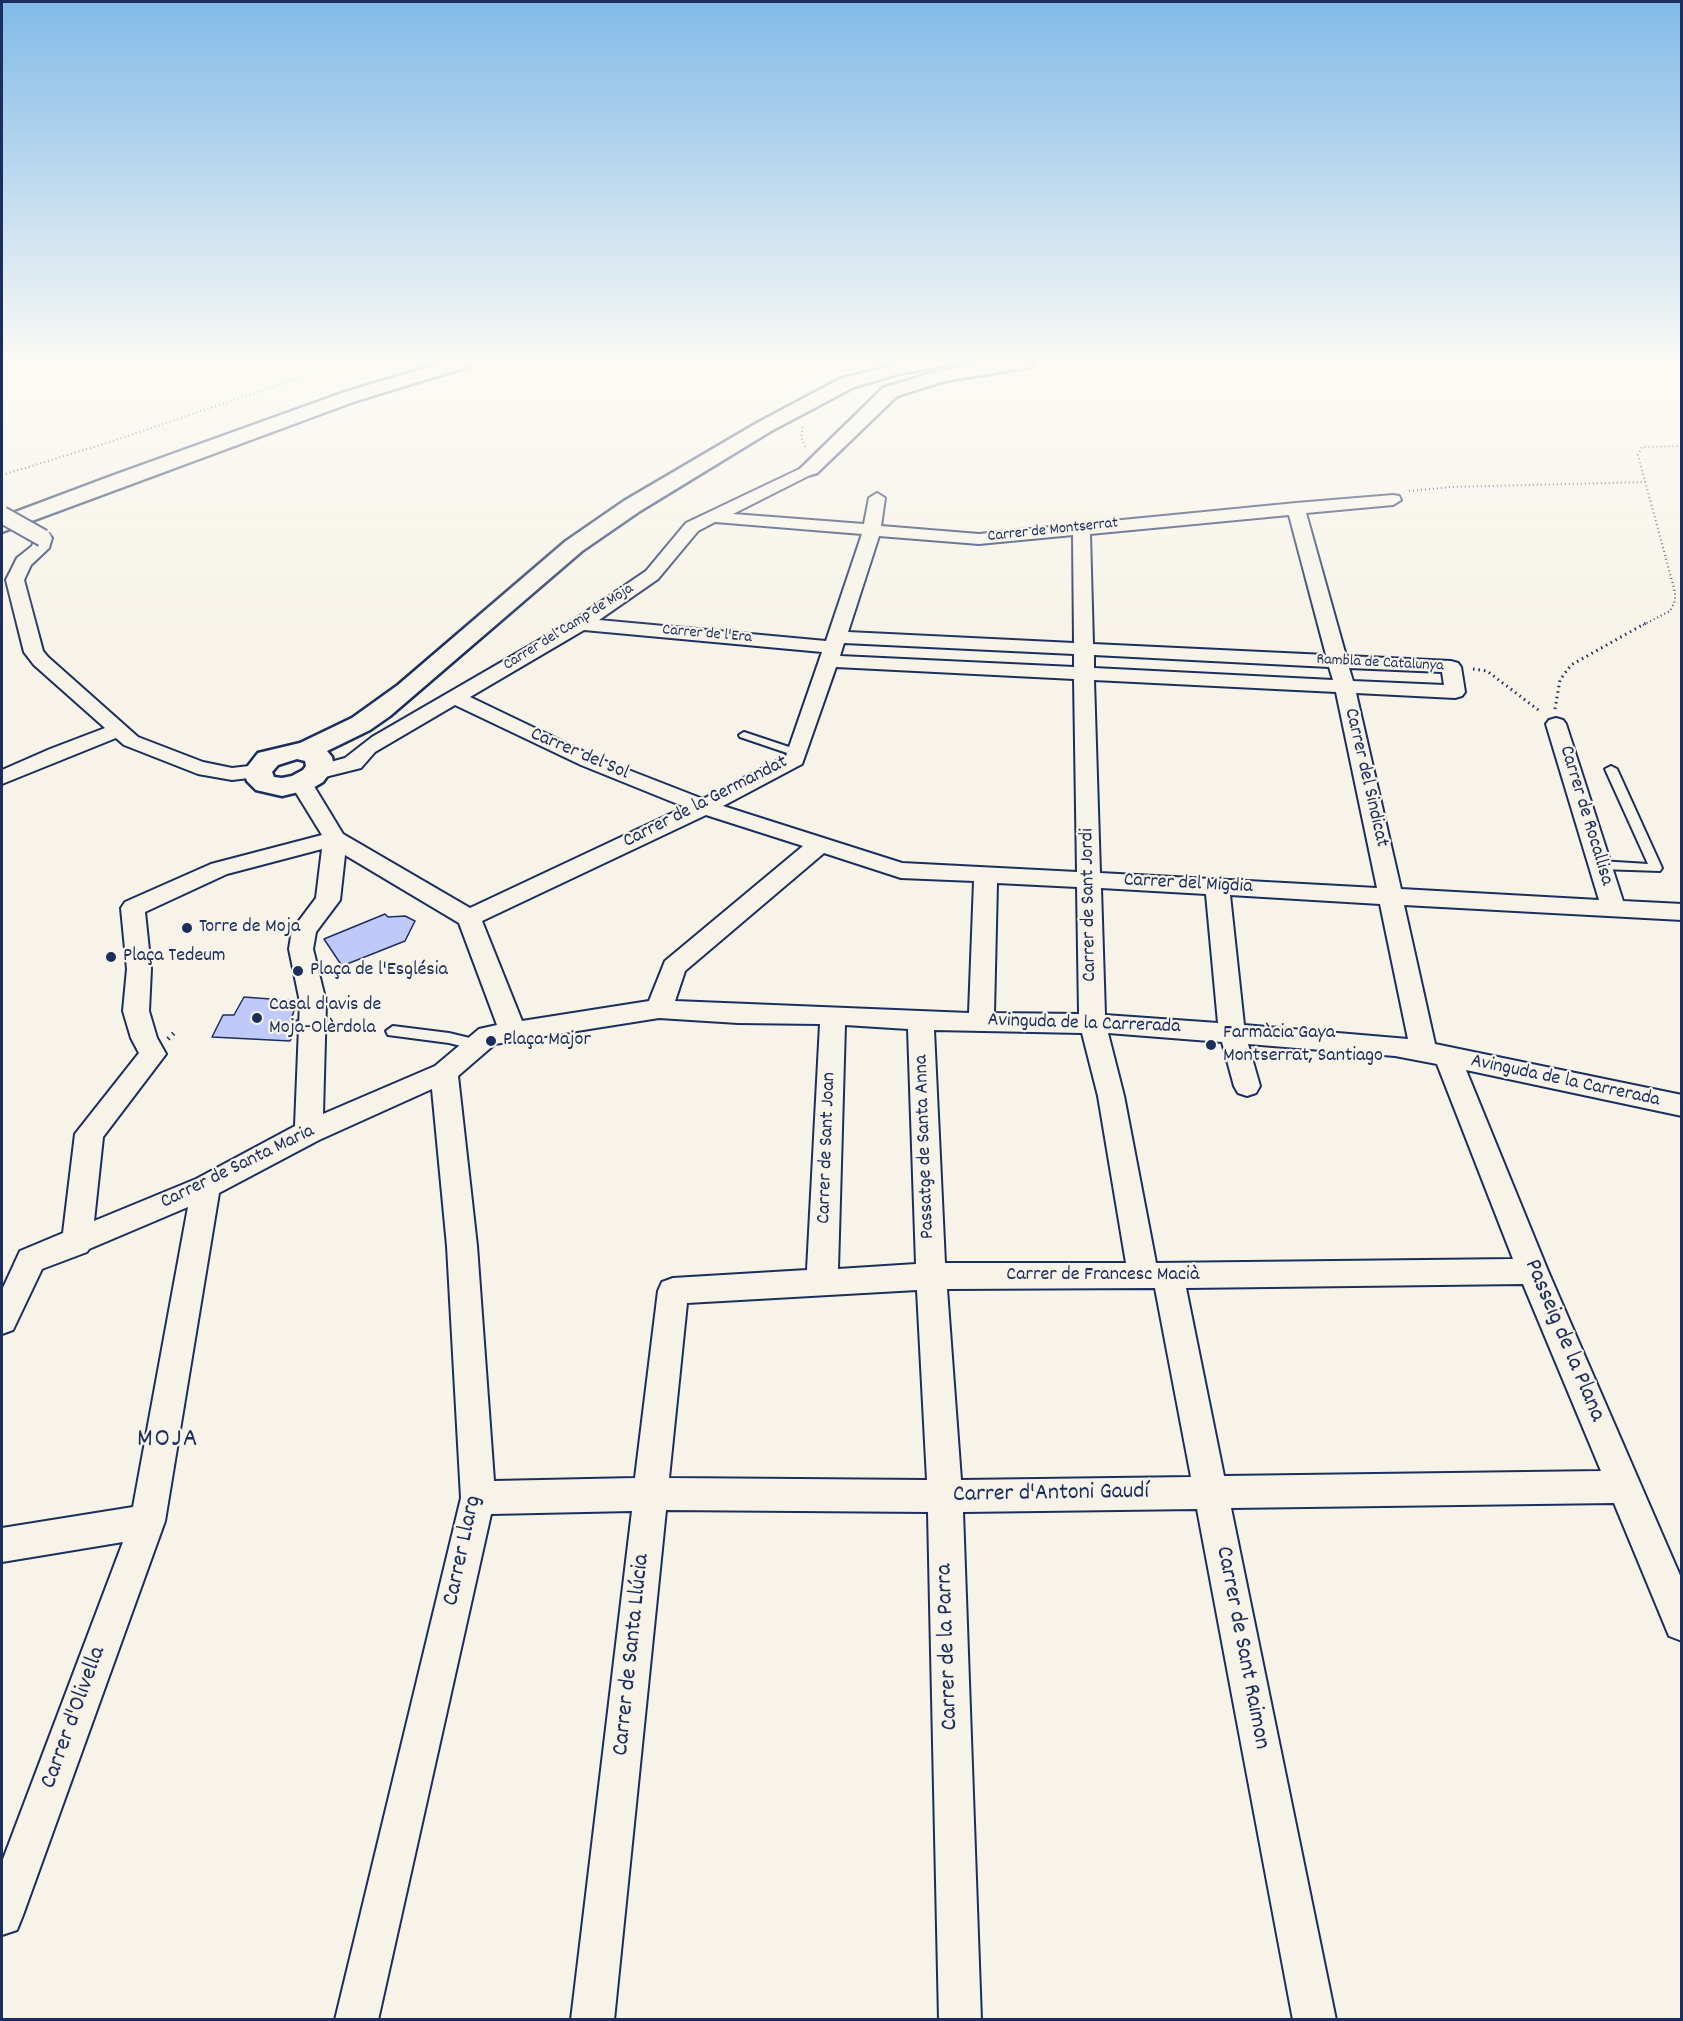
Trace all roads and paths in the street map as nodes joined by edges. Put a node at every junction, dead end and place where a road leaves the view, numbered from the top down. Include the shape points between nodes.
1 (61, 456) edge
2 (129, 456) edge
3 (184, 456) edge
4 (715, 456) edge
5 (823, 456) edge
6 (1639, 456) edge
7 (107, 464) dead end
8 (810, 469) joint
9 (2, 475) edge
10 (1645, 482) junction
11 (877, 498) dead end
12 (1393, 500) dead end
13 (1375, 502) junction
14 (4, 506) edge
15 (1296, 508) junction
16 (713, 517) junction
17 (2, 525) edge
18 (1082, 528) junction
19 (872, 531) junction
20 (581, 624) junction
21 (832, 648) junction
22 (1084, 649) junction
23 (1337, 661) junction
24 (1451, 667) junction
25 (1085, 674) junction
26 (1344, 687) junction
27 (456, 698) junction
28 (1556, 724) junction
29 (119, 730) junction
30 (744, 735) dead end
31 (797, 753) junction
32 (353, 763) junction
33 (308, 769) junction
34 (1611, 769) dead end
35 (258, 771) joint
36 (2, 778) edge
37 (704, 807) junction
38 (319, 810) junction
39 (335, 839) junction
40 (820, 844) junction
41 (1600, 865) junction
42 (986, 874) junction
43 (1089, 880) junction
44 (1217, 887) junction
45 (1391, 896) junction
46 (1613, 908) junction
47 (1682, 912) edge
48 (469, 918) junction
49 (659, 1009) junction
50 (834, 1015) junction
51 (921, 1019) junction
52 (981, 1022) junction
53 (1092, 1023) junction
54 (393, 1031) dead end
55 (513, 1032) junction
56 (1232, 1032) junction
57 (477, 1045) junction
58 (1436, 1054) junction
59 (444, 1072) junction
60 (1247, 1086) dead end
61 (1682, 1106) edge
62 (309, 1132) junction
63 (206, 1187) junction
64 (77, 1243) junction
65 (1533, 1271) junction
66 (931, 1275) junction
67 (1155, 1276) junction
68 (822, 1282) junction
69 (673, 1291) joint
70 (2, 1321) edge
71 (1624, 1487) junction
72 (1210, 1493) junction
73 (651, 1494) junction
74 (945, 1496) junction
75 (478, 1498) junction
76 (147, 1521) junction
77 (2, 1545) edge
78 (1682, 1623) edge
79 (2, 1916) edge
80 (356, 2019) edge
81 (592, 2019) edge
82 (960, 2019) edge
83 (1315, 2019) edge

1 - 9 path
2 - 7 main road
3 - 17 main road
4 - 33 main road via 574,546
5 - 8 main road
6 - 10 path
8 - 16 street, Carrer del Camp de Moja
10 - 13 path via 1451,487 1385,493
10 - 28 path via 1675,601 1670,611 1571,665 1560,680 1554,704
11 - 19 street, Carrer de la Germandat
12 - 13 street, Carrer de Montserrat
13 - 15 street, Carrer de Montserrat
14 - 29 street, bridge via 43,538 40,548 23,562 15,580 34,652 48,669
15 - 18 street, Carrer de Montserrat
15 - 23 street, Carrer del Sindicat
16 - 19 street, Carrer de Montserrat
16 - 20 street, Carrer del Camp de Moja via 693,527 652,575
18 - 19 street, Carrer de Montserrat via 979,539
18 - 22 street, Carrer de Sant Jordi
19 - 21 street, Carrer de la Germandat
20 - 21 street, Carrer de l'Era
20 - 27 street, Carrer del Camp de Moja
21 - 22 street, Rambla de Catalunya
21 - 25 street, Rambla de Catalunya
21 - 31 street, Carrer de la Germandat
22 - 23 street, Rambla de Catalunya
22 - 25 street, Carrer de Sant Jordi
23 - 24 street, Rambla de Catalunya
23 - 26 street, Carrer del Sindicat
24 - 26 street, Rambla de Catalunya via 1455,692
24 - 28 path via 1487,670
25 - 26 street, Rambla de Catalunya
25 - 43 street, Carrer de Sant Jordi
26 - 45 street, Carrer del Sindicat
27 - 32 street, Carrer del Camp de Moja via 379,741
27 - 37 street, Carrer del Sol via 588,760
28 - 41 street, Carrer de Rocallisa
29 - 35 street via 130,741 198,768 232,774
29 - 36 street
30 - 31 lane
31 - 37 street, Carrer de la Germandat via 795,760
32 - 33 street, Carrer del Camp de Moja
32 - 38 street
33 - 35 main road via 282,787 266,784
33 - 38 street
34 - 41 lane via 1656,868
37 - 40 street, Carrer del Migdia
37 - 48 street, Carrer de la Germandat
38 - 39 street
39 - 48 street
39 - 62 street via 328,900 304,930 301,949 313,1002
39 - 64 street via 219,869 133,908 139,969 136,1011 153,1054 88,1134
40 - 42 street, Carrer del Migdia via 901,870
40 - 49 street via 674,967
41 - 46 street, Carrer de Rocallisa
42 - 43 street, Carrer del Migdia
42 - 52 street
43 - 44 street, Carrer del Migdia
43 - 53 street, Carrer de Sant Jordi
44 - 45 street, Carrer del Migdia
44 - 56 street
45 - 46 street, Carrer del Migdia
45 - 58 street, Carrer del Sindicat
46 - 47 street, Carrer del Migdia
48 - 55 street
49 - 50 street, Avinguda de la Carrerada
49 - 55 street
50 - 51 street, Avinguda de la Carrerada
50 - 68 street, Carrer de Sant Joan
51 - 52 street, Avinguda de la Carrerada
51 - 66 street, Passatge de Santa Anna
52 - 53 street, Avinguda de la Carrerada
53 - 56 street, Avinguda de la Carrerada
53 - 67 street, Carrer de Sant Jordi
54 - 57 lane
55 - 57 street via 488,1036
56 - 58 street, Avinguda de la Carrerada
56 - 60 street
57 - 59 street
58 - 61 street, Avinguda de la Carrerada
58 - 65 street, Passeig de la Plana
59 - 62 street, Carrer de Santa Maria
59 - 75 street, Carrer Llarg via 462,1245
62 - 63 street, Carrer de Santa Maria
63 - 64 street, Carrer de Santa Maria
63 - 76 street, Carrer d'Olivella
64 - 70 street, Carrer de Santa Maria via 31,1260
65 - 67 street, Carrer de Francesc Macià
65 - 71 street, Passeig de la Plana
66 - 67 street, Carrer de Francesc Macià
66 - 68 street, Carrer de Francesc Macià
66 - 74 street, Carrer de la Parra
67 - 72 street, Carrer de Sant Raimon
68 - 69 street, Carrer de Francesc Macià
69 - 73 street, Carrer de Santa Llúcia
71 - 72 street, Carrer d'Antoni Gaudí
71 - 78 street, Passeig de la Plana
72 - 74 street, Carrer d'Antoni Gaudí
72 - 83 street, Carrer de Sant Raimon
73 - 74 street, Carrer d'Antoni Gaudí
73 - 75 street, Carrer d'Antoni Gaudí
73 - 81 street, Carrer de Santa Llúcia
74 - 82 street, Carrer de la Parra
75 - 80 street, Carrer Llarg
76 - 77 street
76 - 79 street, Carrer d'Olivella

